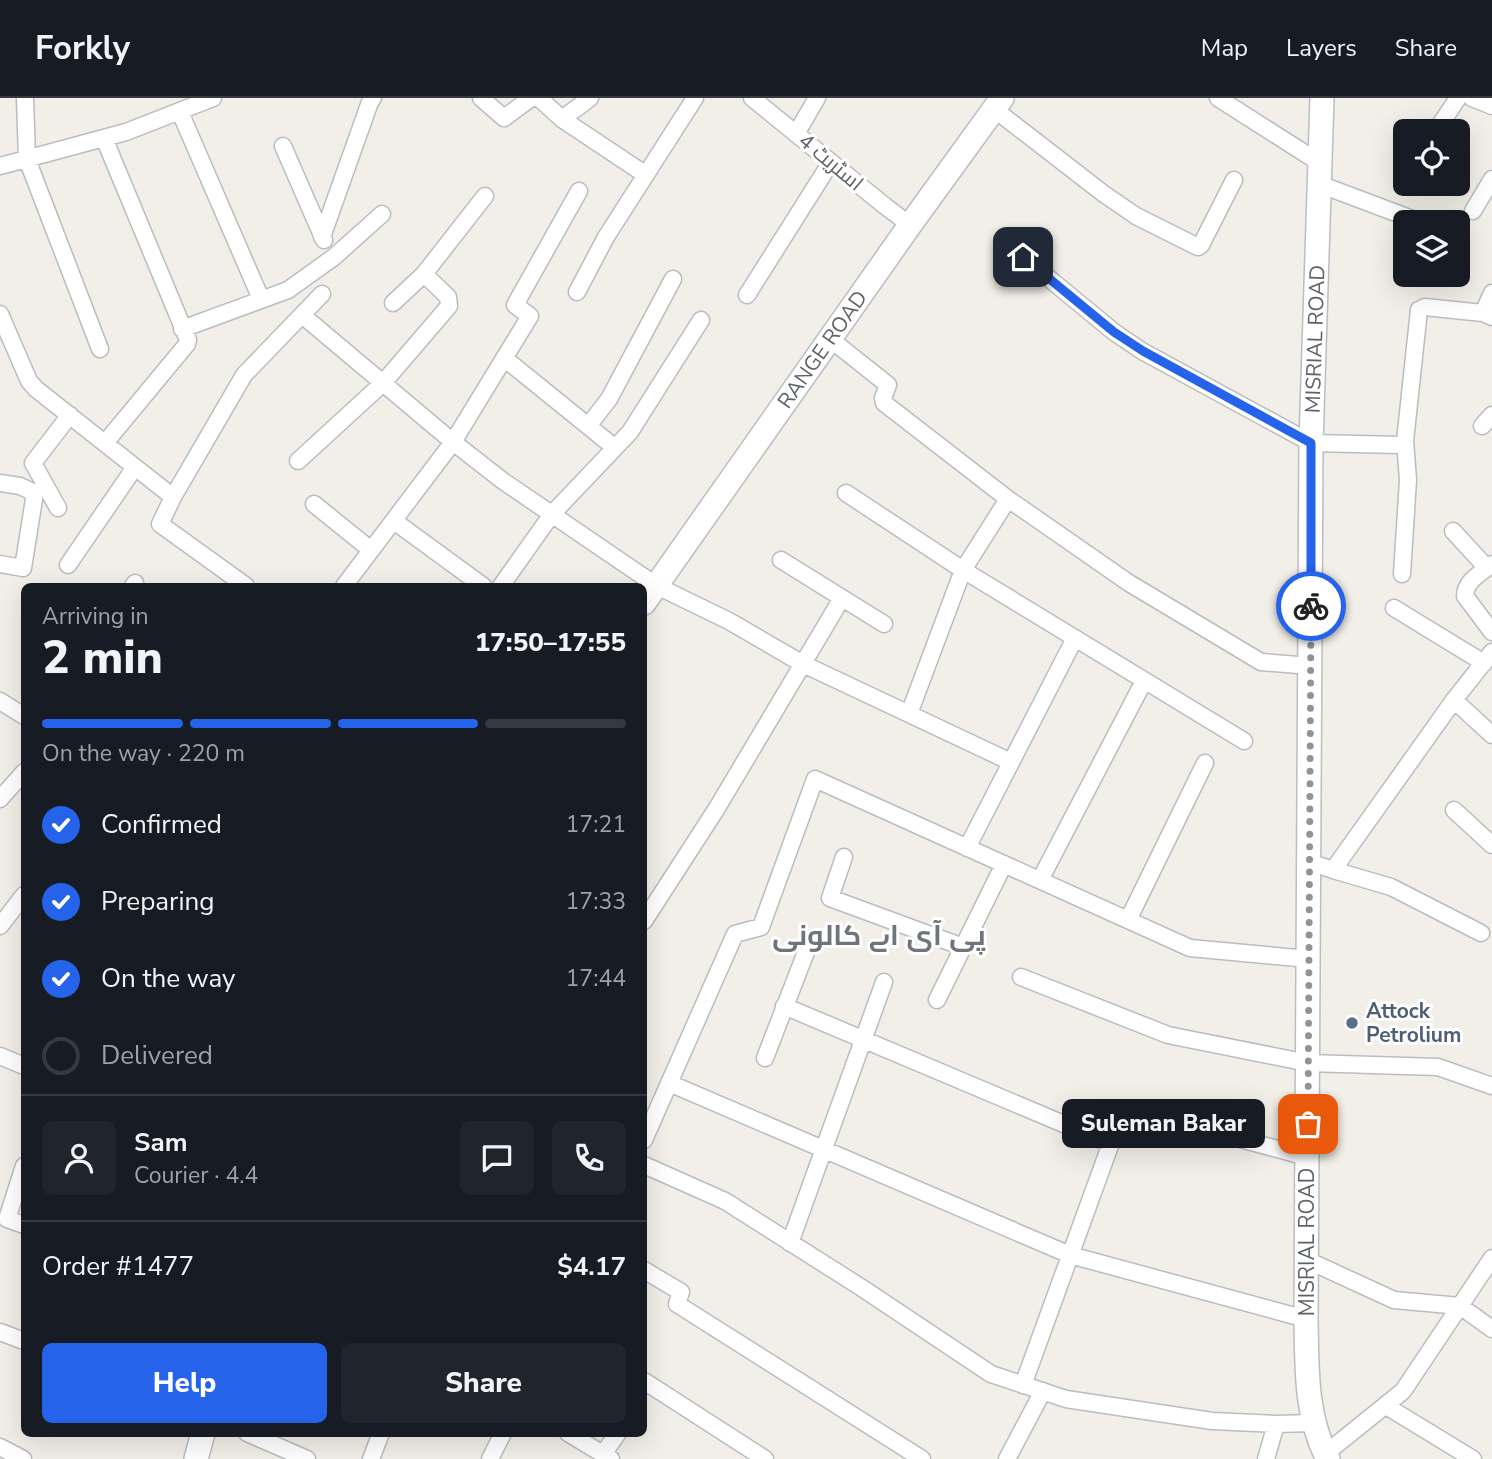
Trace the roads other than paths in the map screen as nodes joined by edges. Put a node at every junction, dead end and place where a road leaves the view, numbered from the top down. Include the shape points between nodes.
1 (24, 98) edge
2 (213, 98) edge
3 (373, 98) edge
4 (481, 98) edge
5 (531, 98) edge
6 (539, 98) edge
7 (590, 98) edge
8 (695, 98) edge
9 (752, 98) edge
10 (817, 98) edge
11 (1218, 98) edge
12 (1322, 98) edge
13 (1458, 98) edge
14 (1472, 98) edge
15 (998, 104) edge
16 (1492, 106) edge
17 (180, 113) junction
18 (562, 119) junction
19 (1444, 119) edge
20 (796, 134) junction
21 (104, 138) junction
22 (283, 146) dead end
23 (27, 159) junction
24 (831, 162) junction
25 (0, 166) edge
26 (1320, 173) junction
27 (646, 175) junction
28 (1492, 179) edge
29 (1234, 180) dead end
30 (579, 191) dead end
31 (485, 196) dead end
32 (1394, 210) edge
33 (1474, 211) dead end
34 (382, 214) dead end
35 (910, 225) junction
36 (322, 237) junction
37 (334, 257) junction
38 (1023, 257) dead end
39 (424, 274) junction
40 (673, 279) dead end
41 (577, 292) dead end
42 (1492, 293) edge
43 (322, 294) dead end
44 (747, 295) dead end
45 (261, 299) junction
46 (393, 303) dead end
47 (0, 314) edge
48 (302, 315) junction
49 (1488, 315) edge
50 (701, 320) dead end
51 (183, 330) junction
52 (3, 332) edge
53 (830, 338) junction
54 (100, 349) dead end
55 (504, 358) junction
56 (383, 383) junction
57 (70, 415) junction
58 (588, 426) junction
59 (1405, 441) junction
60 (453, 442) junction
61 (105, 443) junction
62 (1311, 443) junction
63 (614, 447) junction
64 (298, 461) dead end
65 (135, 467) junction
66 (0, 482) edge
67 (846, 493) dead end
68 (173, 497) junction
69 (1008, 499) junction
70 (314, 504) dead end
71 (58, 508) dead end
72 (552, 514) junction
73 (394, 521) junction
74 (1453, 531) dead end
75 (372, 550) junction
76 (781, 560) dead end
77 (0, 564) edge
78 (68, 565) dead end
79 (1490, 566) edge
80 (963, 570) junction
81 (1402, 574) dead end
82 (242, 583) edge
83 (346, 583) edge
84 (479, 583) edge
85 (503, 583) edge
86 (635, 583) edge
87 (650, 595) edge
88 (842, 598) junction
89 (1394, 608) dead end
90 (884, 624) dead end
91 (1492, 632) edge
92 (1075, 638) junction
93 (1488, 658) edge
94 (803, 664) junction
95 (1311, 666) junction
96 (1144, 681) junction
97 (1454, 700) junction
98 (0, 701) edge
99 (21, 714) edge
100 (909, 714) junction
101 (1492, 735) edge
102 (1244, 741) dead end
103 (1011, 762) junction
104 (1205, 763) dead end
105 (21, 775) edge
106 (0, 799) edge
107 (1454, 810) dead end
108 (1492, 845) edge
109 (967, 848) junction
110 (844, 857) dead end
111 (1310, 862) junction
112 (1004, 864) junction
113 (1333, 870) junction
114 (1040, 880) junction
115 (21, 899) edge
116 (647, 916) edge
117 (1128, 920) junction
118 (0, 926) edge
119 (1481, 933) dead end
120 (963, 947) junction
121 (806, 952) dead end
122 (1308, 959) junction
123 (1021, 977) dead end
124 (884, 982) dead end
125 (937, 1000) dead end
126 (785, 1006) junction
127 (863, 1039) junction
128 (0, 1056) edge
129 (765, 1058) dead end
130 (1308, 1063) junction
131 (21, 1065) edge
132 (669, 1083) junction
133 (1492, 1086) edge
134 (647, 1133) edge
135 (1111, 1144) junction
136 (825, 1148) junction
137 (1307, 1157) junction
138 (647, 1167) edge
139 (21, 1175) edge
140 (21, 1224) edge
141 (790, 1243) junction
142 (1070, 1255) junction
143 (1492, 1258) edge
144 (1307, 1259) junction
145 (647, 1272) edge
146 (1460, 1306) junction
147 (1306, 1319) junction
148 (1492, 1329) edge
149 (0, 1332) edge
150 (21, 1340) edge
151 (1023, 1385) junction
152 (647, 1388) edge
153 (1043, 1391) junction
154 (1385, 1406) junction
155 (1314, 1423) junction
156 (1276, 1424) junction
157 (202, 1437) edge
158 (256, 1437) edge
159 (379, 1437) edge
160 (501, 1437) edge
161 (574, 1437) edge
162 (616, 1437) edge
163 (0, 1447) edge
164 (1327, 1456) edge
165 (607, 1457) edge
166 (913, 1457) edge
167 (23, 1459) edge
168 (196, 1459) edge
169 (307, 1459) edge
170 (371, 1459) edge
171 (490, 1459) edge
172 (765, 1459) edge
173 (1007, 1459) edge
174 (1266, 1459) edge
175 (1473, 1459) edge

1 - 23 street
2 - 17 street
3 - 36 street
4 - 5 street via 504,118
6 - 18 street
7 - 18 street
8 - 27 street
9 - 20 street, اسٹریٹ 4
10 - 20 street
11 - 26 street
12 - 26 main road, MISRIAL ROAD
13 - 19 street
14 - 16 street
15 - 29 street via 1104,194 1198,247
15 - 35 main road, RANGE ROAD
17 - 21 street
17 - 45 street
18 - 27 street
20 - 24 street, اسٹریٹ 4
21 - 23 street
21 - 51 street
22 - 36 street
23 - 25 street
23 - 54 street
24 - 35 street, اسٹریٹ 4
24 - 44 street
26 - 32 street
26 - 62 main road, MISRIAL ROAD
27 - 41 street
28 - 33 street
30 - 55 street via 515,305 530,316
31 - 39 street
34 - 37 street
35 - 53 main road, RANGE ROAD
36 - 37 street
37 - 45 street via 288,290
38 - 62 street via 1123,338
39 - 46 street
39 - 56 street via 448,297 449,306
40 - 58 street via 609,399
42 - 49 street
43 - 48 street
45 - 51 street
47 - 52 street
48 - 56 street
48 - 68 street via 244,375
49 - 59 street via 1419,310
50 - 63 street via 630,432
51 - 61 street via 187,344
52 - 57 street via 29,381
53 - 69 street via 888,385 884,403
53 - 87 main road, RANGE ROAD
55 - 58 street
55 - 60 street
56 - 60 street
56 - 64 street
57 - 61 street
57 - 71 street via 33,463
58 - 63 street
59 - 62 street via 1400,445
59 - 81 street via 1409,480
60 - 72 street
60 - 73 street
61 - 65 street
62 - 95 main road, MISRIAL ROAD
63 - 72 street
65 - 68 street
65 - 78 street
66 - 77 street via 35,493 23,568
67 - 80 street
68 - 82 street via 160,524
69 - 80 street
69 - 95 street via 1129,583 1261,662
70 - 75 street
72 - 85 street
72 - 86 street
73 - 75 street
73 - 84 street
74 - 79 street
75 - 83 street
76 - 88 street
79 - 91 street via 1466,586 1465,596
80 - 92 street
80 - 100 street
87 - 94 street via 729,621
88 - 90 street
88 - 94 street
89 - 93 street
92 - 96 street
92 - 103 street
93 - 97 street
94 - 100 street
94 - 116 street
95 - 111 main road, MISRIAL ROAD
96 - 102 street
96 - 114 street
97 - 101 street
97 - 113 street
98 - 99 street
100 - 103 street
103 - 109 street
104 - 117 street
105 - 106 street
107 - 108 street
109 - 112 street
109 - 132 street via 816,779 761,927 735,934
110 - 120 street via 830,898
111 - 113 street
111 - 122 main road, MISRIAL ROAD
112 - 114 street
112 - 120 street
113 - 119 street via 1391,887
114 - 117 street
115 - 118 street
117 - 122 street via 1190,948
120 - 125 street
121 - 126 street
122 - 130 main road, MISRIAL ROAD
123 - 130 street via 1168,1035
124 - 127 street
126 - 127 street
126 - 129 street
127 - 135 street
127 - 136 street
128 - 131 street
130 - 133 street via 1438,1068
130 - 137 main road, MISRIAL ROAD
132 - 134 street
132 - 136 street
135 - 137 street via 1123,1110
135 - 142 street
136 - 141 street
136 - 142 street
137 - 144 main road, MISRIAL ROAD
138 - 141 street via 724,1201
139 - 140 street via 6,1219
141 - 151 street via 991,1374
142 - 147 street
142 - 151 street
143 - 146 street
144 - 146 street via 1394,1300
144 - 147 main road, MISRIAL ROAD
145 - 166 street via 681,1292 677,1304
146 - 148 street
146 - 154 street via 1403,1391
147 - 155 main road, MISRIAL ROAD
149 - 150 street
151 - 153 street
152 - 172 street
153 - 156 street via 1066,1399 1212,1421
153 - 173 street
154 - 164 street
154 - 175 street
155 - 156 street
155 - 164 main road, MISRIAL ROAD
156 - 174 street
157 - 168 main road
158 - 169 street
159 - 170 street
160 - 171 street
161 - 165 street
162 - 165 street
163 - 167 street

